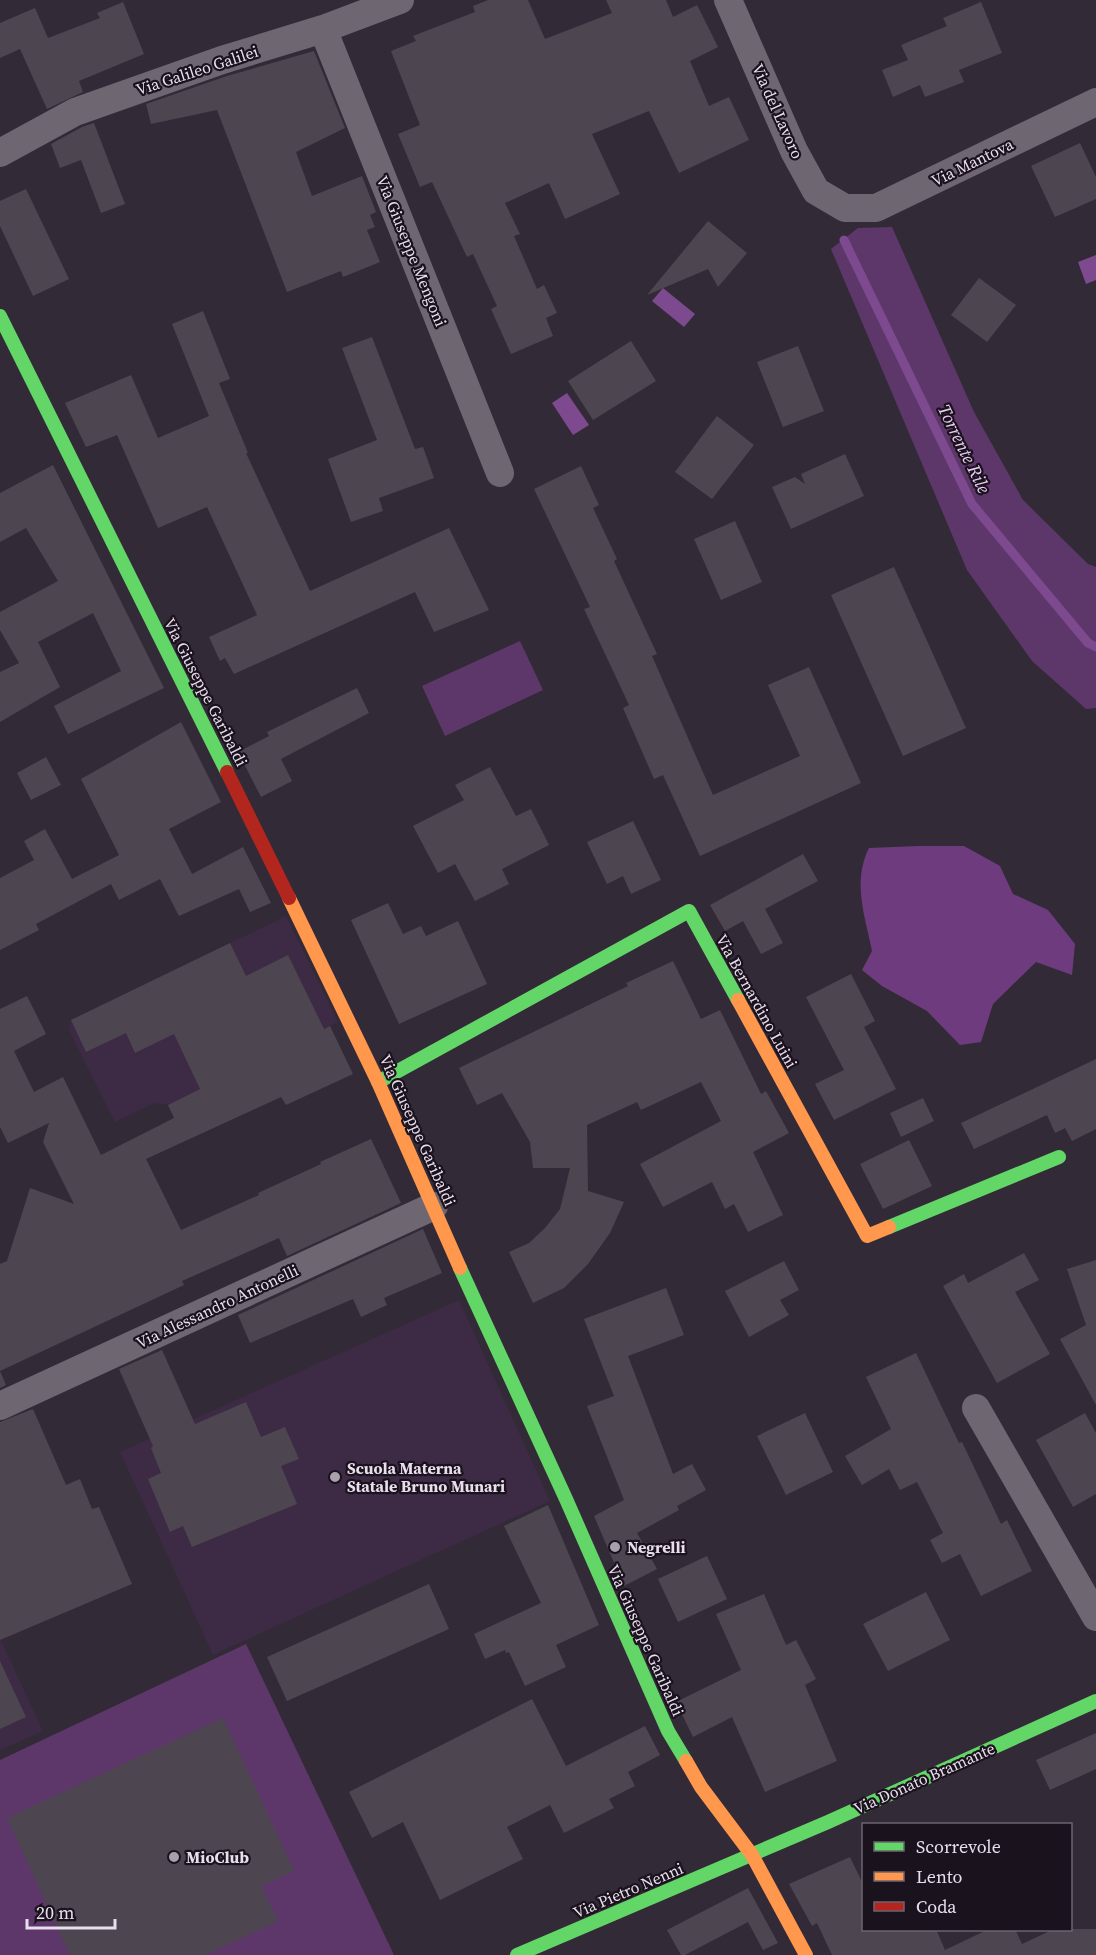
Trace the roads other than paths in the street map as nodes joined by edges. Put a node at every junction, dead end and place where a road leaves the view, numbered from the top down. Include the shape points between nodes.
1 (400, 0) edge
2 (728, 0) edge
3 (323, 29) junction
4 (1096, 102) edge
5 (0, 153) edge
6 (844, 208) joint
7 (0, 316) edge
8 (500, 473) dead end
9 (378, 1082) junction
10 (1059, 1157) dead end
11 (434, 1206) junction
12 (0, 1406) edge
13 (976, 1408) dead end
14 (1096, 1617) edge
15 (1096, 1701) edge
16 (752, 1855) junction
17 (518, 1955) edge
18 (806, 1955) edge

1 - 3 street, Via Galileo Galilei
2 - 6 street, Via del Lavoro via 794,151 816,191
3 - 5 street, Via Galileo Galilei via 75,112
3 - 8 street, Via Giuseppe Mengoni
4 - 6 street, Via Mantova via 876,208
7 - 9 street, Via Giuseppe Garibaldi
9 - 10 street, Via Bernardino Luini via 689,910 867,1236
9 - 11 street, Via Giuseppe Garibaldi
11 - 12 street, Via Alessandro Antonelli
11 - 16 street, Via Giuseppe Garibaldi via 668,1731 701,1787
13 - 14 street
15 - 16 street, Via Donato Bramante
16 - 17 street, Via Pietro Nenni
16 - 18 street, Via Giuseppe Garibaldi

